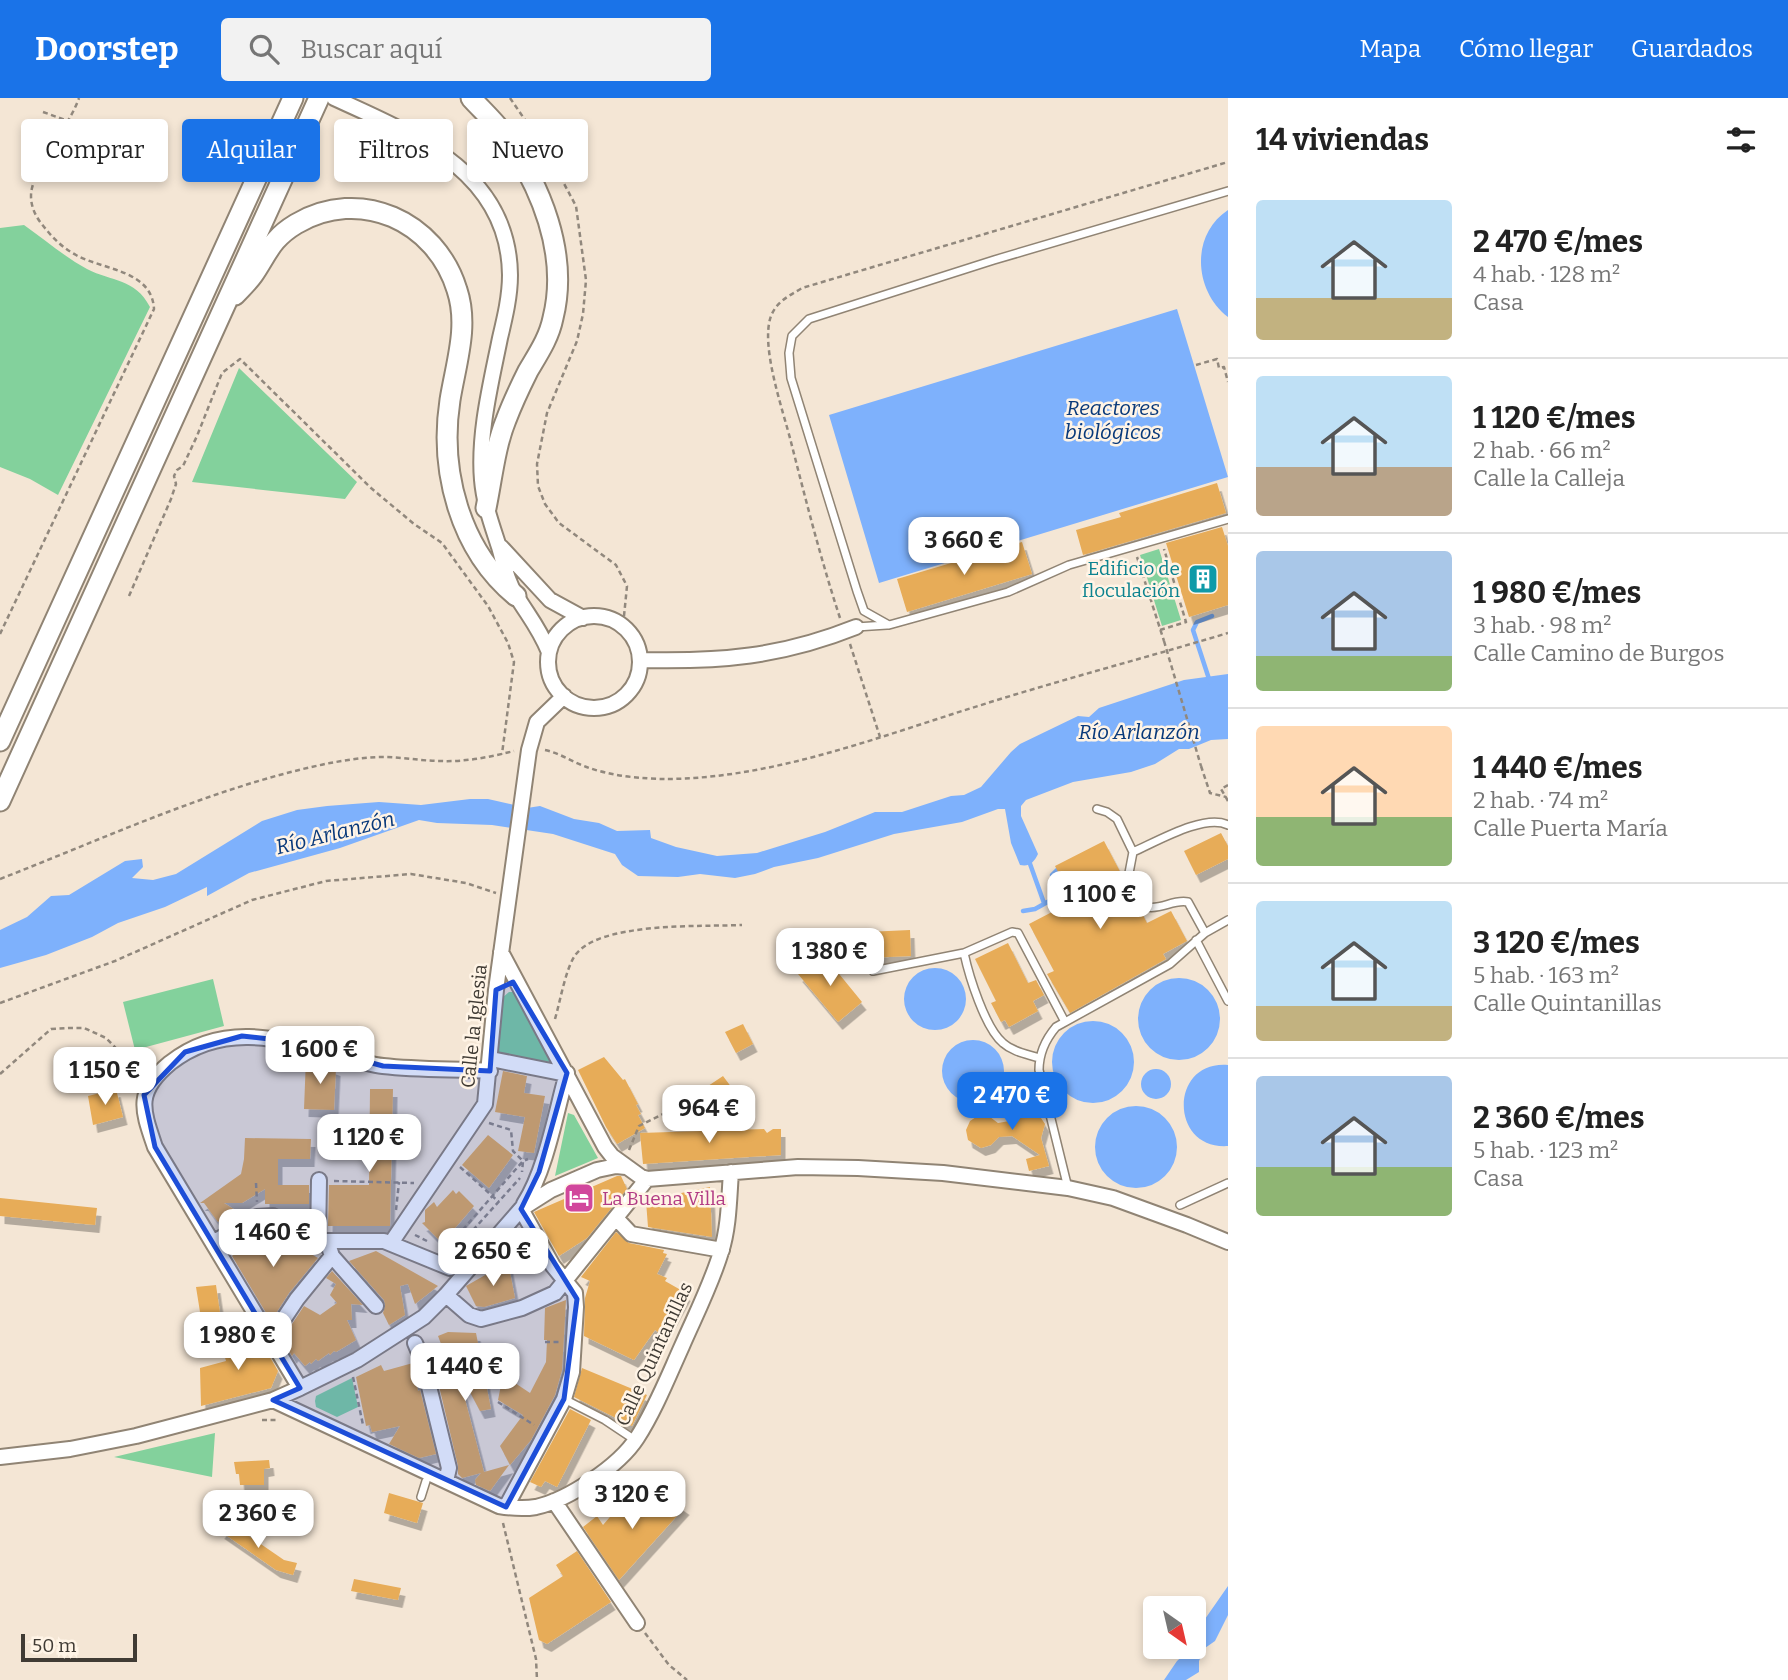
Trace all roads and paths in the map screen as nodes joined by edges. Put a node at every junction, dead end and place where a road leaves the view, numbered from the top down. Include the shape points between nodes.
1 (79, 98) edge
2 (293, 98) edge
3 (319, 98) edge
4 (334, 98) edge
5 (471, 98) edge
6 (510, 98) edge
7 (43, 112) dead end
8 (62, 119) edge
9 (69, 119) edge
10 (1228, 162) edge
11 (34, 182) edge
12 (1228, 191) edge
13 (223, 308) junction
14 (1196, 365) dead end
15 (1228, 382) edge
16 (486, 508) junction
17 (1228, 519) edge
18 (1161, 539) junction
19 (498, 543) junction
20 (1134, 547) junction
21 (129, 596) dead end
22 (516, 597) junction
23 (583, 618) junction
24 (889, 625) junction
25 (623, 626) junction
26 (851, 630) junction
27 (1160, 631) junction
28 (1228, 633) edge
29 (0, 634) edge
30 (549, 652) junction
31 (640, 660) junction
32 (564, 696) junction
33 (880, 737) junction
34 (0, 741) edge
35 (529, 750) junction
36 (502, 754) junction
37 (559, 754) dead end
38 (1228, 785) edge
39 (1227, 799) edge
40 (0, 801) edge
41 (1097, 809) dead end
42 (1228, 825) edge
43 (1133, 852) junction
44 (0, 879) edge
45 (509, 896) junction
46 (1228, 920) edge
47 (742, 925) dead end
48 (1205, 933) junction
49 (1196, 940) junction
50 (502, 952) junction
51 (964, 953) junction
52 (873, 971) dead end
53 (520, 986) junction
54 (496, 990) junction
55 (1228, 1001) edge
56 (0, 1003) edge
57 (1065, 1023) junction
58 (549, 1040) junction
59 (1039, 1058) junction
60 (490, 1065) junction
61 (566, 1073) junction
62 (0, 1074) edge
63 (150, 1084) junction
64 (583, 1105) junction
65 (557, 1108) junction
66 (663, 1114) dead end
67 (486, 1122) dead end
68 (618, 1162) junction
69 (454, 1163) dead end
70 (540, 1172) junction
71 (731, 1172) junction
72 (647, 1178) junction
73 (319, 1180) joint
74 (256, 1183) dead end
75 (419, 1183) dead end
76 (1228, 1183) edge
77 (554, 1188) junction
78 (1068, 1188) junction
79 (493, 1197) junction
80 (499, 1202) junction
81 (1180, 1205) dead end
82 (257, 1209) dead end
83 (521, 1209) junction
84 (616, 1218) junction
85 (407, 1231) dead end
86 (214, 1242) junction
87 (1228, 1242) edge
88 (391, 1243) junction
89 (435, 1245) dead end
90 (326, 1246) junction
91 (722, 1251) junction
92 (479, 1258) junction
93 (450, 1268) junction
94 (566, 1282) junction
95 (451, 1290) junction
96 (376, 1306) dead end
97 (271, 1338) junction
98 (415, 1343) dead end
99 (352, 1374) dead end
100 (300, 1388) junction
101 (564, 1399) junction
102 (273, 1400) junction
103 (498, 1402) dead end
104 (363, 1424) dead end
105 (547, 1432) junction
106 (636, 1440) junction
107 (0, 1457) edge
108 (426, 1481) dead end
109 (446, 1481) junction
110 (421, 1497) dead end
111 (554, 1502) junction
112 (503, 1507) junction
113 (637, 1623) joint
114 (537, 1680) edge
115 (687, 1680) edge

1 - 9 path
2 - 34 main road
3 - 13 main road
4 - 16 street via 442,152 470,176 490,203 506,240 510,275 506,310 483,441
5 - 16 main road via 501,131 538,193 553,239 557,275 554,318 505,422
6 - 25 path via 576,206 586,280 578,341 547,413 537,464 538,486 559,523 616,565 627,586
7 - 8 path
10 - 26 path via 802,288 779,302 768,337 773,373 818,549
11 - 29 path via 31,203 53,239 73,254 142,282 150,289 154,309
12 - 24 lane via 809,319 792,336 791,378 857,591 864,611
13 - 22 main road via 252,277 272,242 296,223 321,213 372,210 403,220 424,235 457,289 462,321 447,432 454,495 477,551
13 - 40 main road
14 - 15 path via 1217,359
16 - 19 street
17 - 18 lane
18 - 20 lane
18 - 27 path via 1186,622
19 - 22 street
19 - 23 street via 550,600
20 - 24 lane via 1069,565 1009,592
20 - 27 path
21 - 36 path via 176,484 174,476 183,466 222,373 240,359 371,488 442,543 488,606 514,662
22 - 30 street via 537,624
23 - 25 street via 608,618
23 - 30 street via 560,632
24 - 26 lane
25 - 31 street via 633,637
26 - 31 street via 798,648 746,657
26 - 33 path
27 - 39 path, bridge via 1210,793
28 - 33 path
30 - 32 street via 550,672
31 - 32 street via 637,679 618,701 590,708
32 - 35 street, Calle la Iglesia via 537,722
33 - 37 path via 772,766 666,779 614,774
35 - 36 path
35 - 45 street, Calle la Iglesia
36 - 44 path via 442,761 382,757 298,770 175,811
38 - 39 path via 1221,789
41 - 43 lane via 1116,820
42 - 43 lane via 1204,822
43 - 48 lane via 1129,873 1147,908 1188,902
45 - 50 street, Calle la Iglesia
45 - 56 path via 411,874 326,881 252,900 115,961
46 - 48 lane
47 - 58 path via 635,929 580,949 573,958
48 - 49 lane
49 - 55 lane
49 - 57 lane via 1170,964
50 - 53 street
50 - 54 street, Calle la Iglesia
51 - 52 lane
51 - 57 lane via 1018,933
51 - 59 lane via 970,980 1001,1042
53 - 54 street via 507,982
53 - 58 street
54 - 60 street, Calle la Iglesia
57 - 59 lane via 1049,1036
58 - 61 street
59 - 78 lane
60 - 61 street
60 - 63 street via 383,1066 295,1042 242,1036 204,1042 167,1066
60 - 88 street, Calle la Iglesia via 479,1117
61 - 64 street
61 - 65 street
62 - 63 path via 51,1029 84,1028 106,1038
63 - 86 street via 143,1105 156,1147
64 - 65 street via 574,1101
64 - 68 street
65 - 70 street
66 - 68 path via 639,1126
67 - 80 path via 511,1130 513,1151 523,1161 521,1177
68 - 72 street
68 - 77 street
69 - 79 path
70 - 77 street
70 - 83 street
71 - 72 street
71 - 78 street via 797,1167 943,1173
71 - 91 street, Calle Quintanillas
72 - 84 street
73 - 75 path
73 - 90 street
74 - 82 path
76 - 81 lane
77 - 83 street
78 - 87 street via 1113,1198
79 - 80 path
79 - 80 path via 445,1250 454,1251
83 - 92 street
83 - 94 street
84 - 91 street via 631,1234
84 - 94 street
85 - 89 path
86 - 90 street via 265,1215
86 - 97 street
88 - 90 street via 377,1240
88 - 93 street
90 - 96 street
90 - 97 street
91 - 106 street, Calle Quintanillas
92 - 93 street
92 - 95 street
93 - 95 street via 456,1279
94 - 95 street via 542,1300 481,1319 469,1315
94 - 101 street via 577,1298 572,1373
95 - 100 street via 403,1333
97 - 100 street
98 - 109 street via 449,1468
99 - 104 path
100 - 102 street
101 - 105 street
101 - 106 lane
102 - 107 street via 110,1442
102 - 109 street, Calle Quintanillas
103 - 105 path
105 - 112 street
106 - 111 street, Calle Quintanillas via 596,1476
108 - 110 lane
109 - 112 street, Calle Quintanillas
111 - 112 street, Calle Quintanillas
111 - 113 street
112 - 114 path
113 - 115 path

